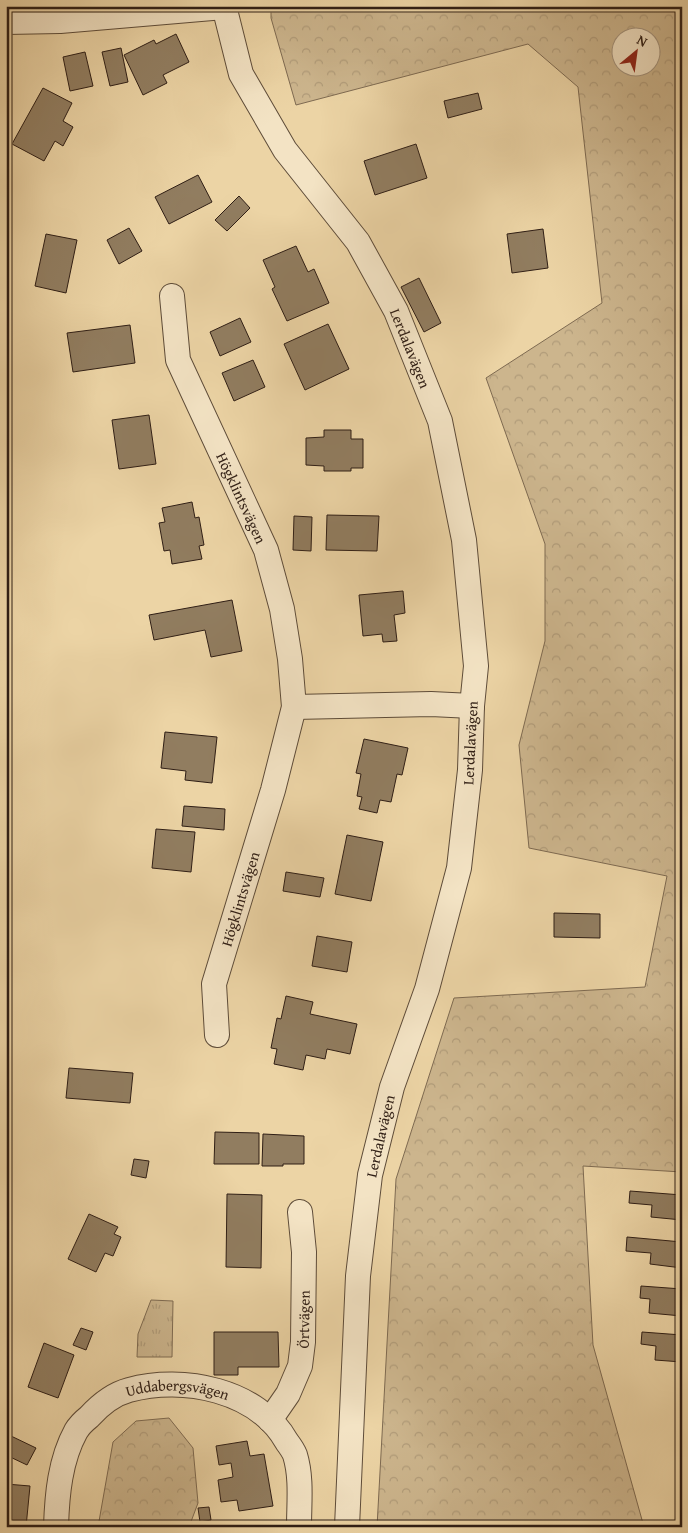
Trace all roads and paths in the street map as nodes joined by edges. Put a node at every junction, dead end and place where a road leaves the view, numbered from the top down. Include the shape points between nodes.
1 (224, 7) edge
2 (6, 22) edge
3 (172, 296) dead end
4 (472, 706) junction
5 (294, 707) junction
6 (218, 1035) dead end
7 (300, 1212) dead end
8 (270, 1420) junction
9 (56, 1527) edge
10 (299, 1527) edge
11 (347, 1527) edge

1 - 2 street via 60,21
1 - 4 street, Lerdalavägen via 241,74 285,150 358,242 396,311 440,421 464,540 476,666
3 - 5 street, Högklintsvägen via 178,360 266,550 282,609
4 - 5 street
4 - 11 street, Lerdalavägen via 470,770 459,868 427,989 392,1087 370,1175 358,1276
5 - 6 street, Högklintsvägen via 273,790 214,984
7 - 8 street, Örtvägen via 304,1252 300,1366 288,1394
8 - 9 street, Uddabergsvägen via 236,1397 200,1386 164,1384 128,1390 100,1405 76,1430 57,1497
8 - 10 street, Uddabergsvägen via 282,1432 294,1454 300,1482

